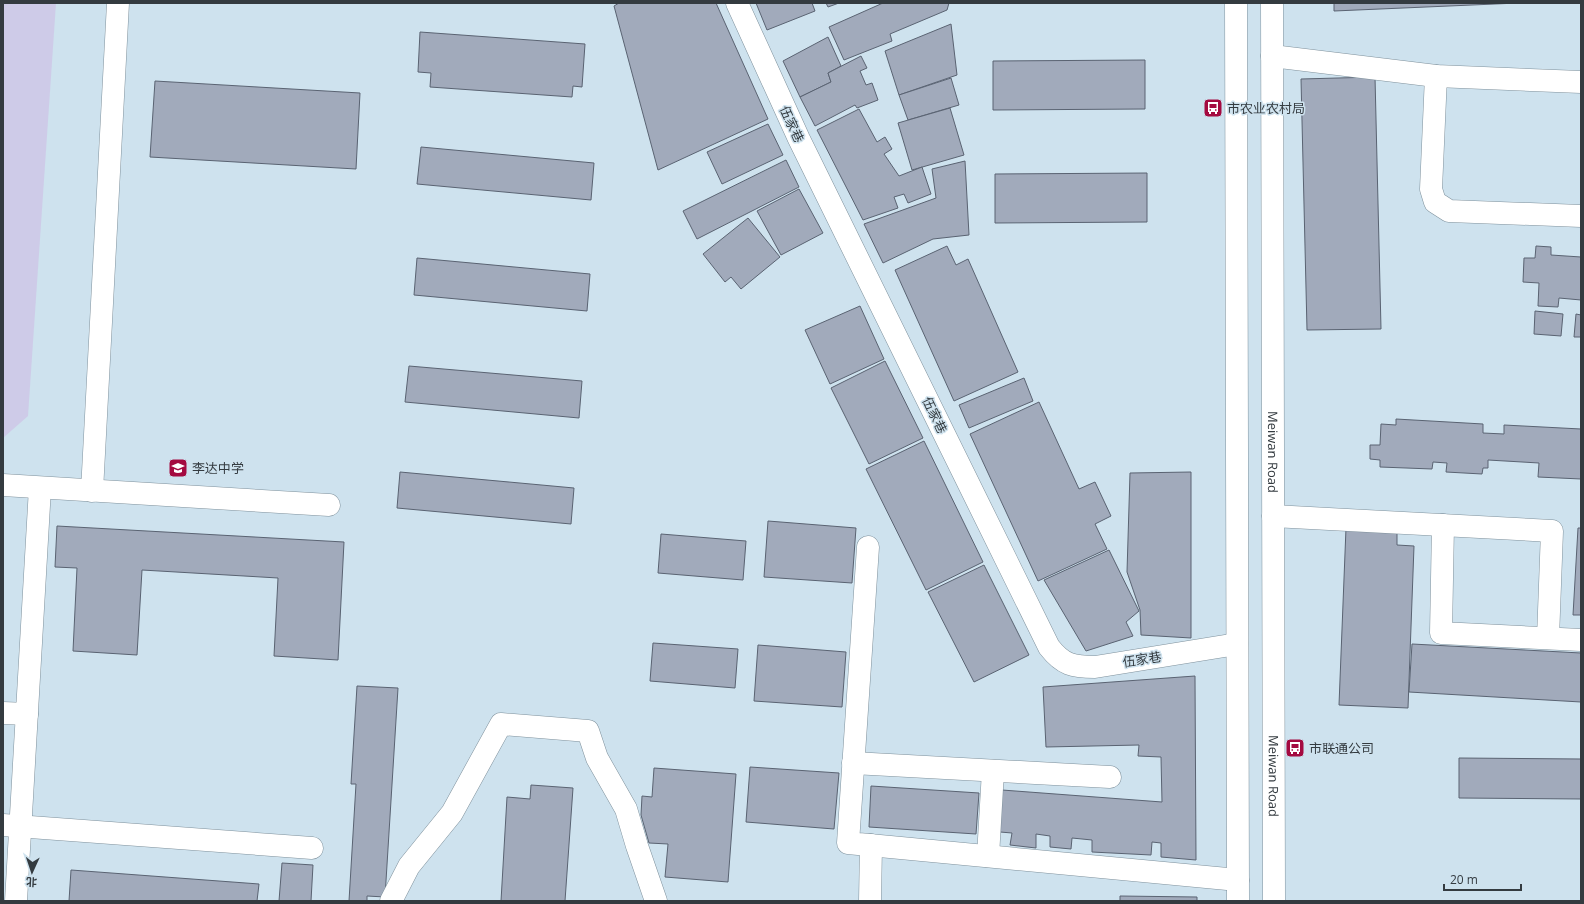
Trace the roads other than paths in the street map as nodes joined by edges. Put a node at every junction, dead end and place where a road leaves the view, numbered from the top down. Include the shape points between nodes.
1 (118, 3) edge
2 (737, 3) edge
3 (1236, 3) edge
4 (1272, 3) edge
5 (1272, 56) junction
6 (1436, 76) junction
7 (1581, 82) edge
8 (1581, 216) edge
9 (3, 486) edge
10 (40, 488) junction
11 (92, 491) junction
12 (329, 505) dead end
13 (1273, 516) junction
14 (1443, 525) junction
15 (868, 547) dead end
16 (1548, 638) junction
17 (1581, 640) edge
18 (1238, 644) junction
19 (3, 713) edge
20 (27, 714) junction
21 (853, 763) junction
22 (993, 771) junction
23 (1110, 777) dead end
24 (12, 825) edge
25 (870, 845) junction
26 (312, 848) dead end
27 (988, 856) junction
28 (1238, 880) junction
29 (16, 901) edge
30 (391, 901) edge
31 (656, 901) edge
32 (870, 901) edge
33 (1238, 901) edge
34 (1274, 901) edge

1 - 11 street
2 - 18 street, 伍家巷 via 799,139 1052,652 1068,665 1095,667
3 - 18 street
4 - 5 street, Meiwan Road
5 - 6 street
5 - 13 street, Meiwan Road
6 - 7 street
6 - 8 street via 1431,188 1435,202 1449,211
9 - 10 street
10 - 11 street
10 - 20 street
11 - 12 street
13 - 14 street
13 - 34 street, Meiwan Road
14 - 16 street via 1441,633
14 - 16 street via 1552,531
15 - 21 street
16 - 17 street
18 - 28 street
19 - 20 street
20 - 24 street
21 - 22 street
21 - 25 street via 848,843
22 - 23 street
22 - 27 street
24 - 26 street
24 - 29 street
25 - 27 street
25 - 32 street
27 - 28 street
28 - 33 street
30 - 31 street via 409,866 452,813 501,724 588,731 597,758 626,809

